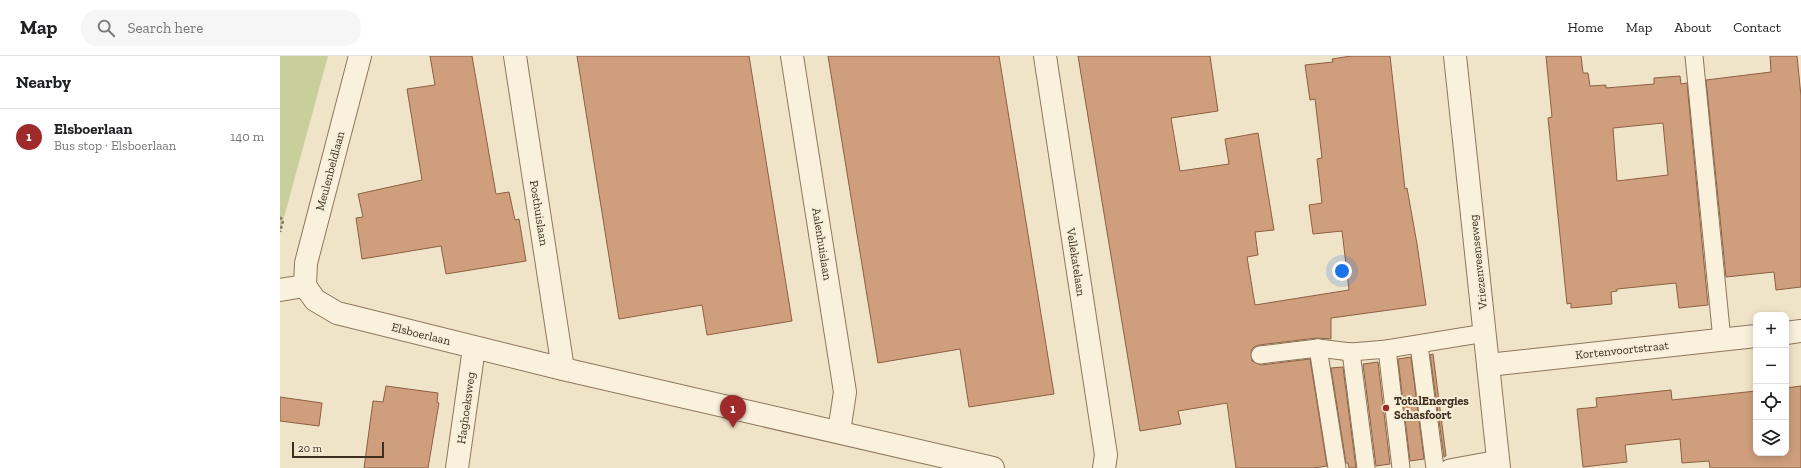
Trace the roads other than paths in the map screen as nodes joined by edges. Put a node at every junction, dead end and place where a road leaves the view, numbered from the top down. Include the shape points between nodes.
1 (360, 56) edge
2 (515, 56) edge
3 (792, 56) edge
4 (1045, 56) edge
5 (1455, 56) edge
6 (1694, 56) edge
7 (305, 286) junction
8 (280, 290) edge
9 (1801, 331) edge
10 (1485, 333) junction
11 (1789, 333) edge
12 (1753, 336) edge
13 (1722, 340) junction
14 (1419, 345) junction
15 (474, 348) junction
16 (1318, 348) junction
17 (1387, 349) junction
18 (1351, 352) junction
19 (1260, 355) dead end
20 (1488, 365) junction
21 (563, 369) junction
22 (839, 432) junction
23 (1498, 464) edge
24 (457, 468) edge
25 (993, 468) edge
26 (1104, 468) edge
27 (1337, 468) edge
28 (1366, 468) edge
29 (1401, 468) edge
30 (1435, 468) edge
31 (1449, 468) edge

1 - 7 street, Meulenbeldlaan via 306,263
2 - 21 street, Posthuislaan
3 - 22 street, Aalenhuislaan via 845,392
4 - 26 street, Vellekatelaan via 1106,455
5 - 10 street, Vriezenveenseweg
6 - 13 lane
7 - 8 street
7 - 15 street, Elsboerlaan via 315,300 337,313
9 - 11 street
10 - 14 lane
10 - 20 street, Vriezenveenseweg
12 - 13 street, Kortenvoortstraat
13 - 20 street, Kortenvoortstraat
14 - 17 lane
14 - 30 lane
15 - 21 street, Elsboerlaan
15 - 24 street, Haghoeksweg
16 - 18 lane
16 - 19 lane
16 - 27 lane
17 - 18 lane
17 - 29 lane
18 - 28 lane
20 - 23 street, Vriezenveenseweg
21 - 22 street, Elsboerlaan
22 - 25 street, Elsboerlaan
23 - 31 lane

